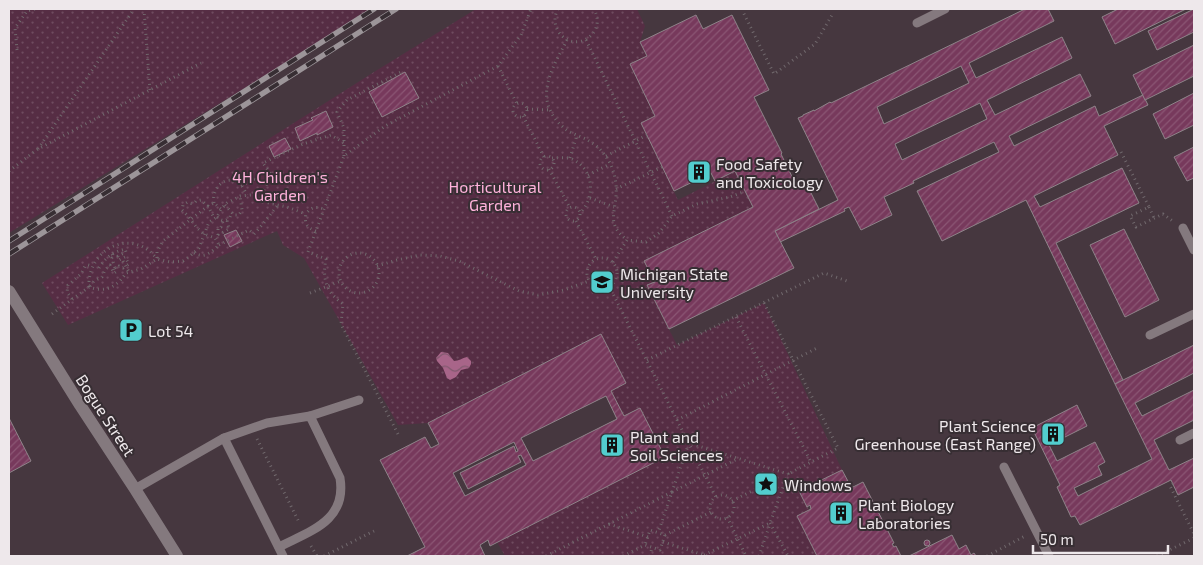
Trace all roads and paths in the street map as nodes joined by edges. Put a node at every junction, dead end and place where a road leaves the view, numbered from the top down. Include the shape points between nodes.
1 (35, 9) edge
2 (134, 9) edge
3 (144, 9) edge
4 (531, 9) edge
5 (558, 9) edge
6 (594, 9) edge
7 (743, 9) edge
8 (946, 9) edge
9 (832, 15) dead end
10 (918, 23) dead end
11 (567, 40) junction
12 (586, 40) junction
13 (18, 50) dead end
14 (201, 63) dead end
15 (498, 66) junction
16 (401, 72) dead end
17 (150, 90) junction
18 (517, 104) junction
19 (527, 109) junction
20 (550, 110) junction
21 (523, 116) junction
22 (646, 134) dead end
23 (577, 135) junction
24 (635, 140) junction
25 (344, 143) junction
26 (38, 149) junction
27 (1121, 152) dead end
28 (344, 156) junction
29 (606, 156) junction
30 (544, 157) junction
31 (552, 158) junction
32 (570, 158) junction
33 (610, 164) junction
34 (662, 167) dead end
35 (549, 170) junction
36 (9, 171) edge
37 (651, 173) junction
38 (588, 175) junction
39 (266, 183) junction
40 (241, 186) junction
41 (616, 189) junction
42 (742, 192) dead end
43 (247, 195) junction
44 (240, 196) junction
45 (590, 198) junction
46 (260, 199) junction
47 (214, 204) junction
48 (208, 206) junction
49 (277, 206) junction
50 (223, 207) junction
51 (614, 207) junction
52 (1149, 207) junction
53 (570, 208) junction
54 (324, 209) junction
55 (580, 213) junction
56 (231, 214) junction
57 (306, 214) junction
58 (672, 216) junction
59 (216, 217) junction
60 (1154, 218) junction
61 (191, 220) junction
62 (225, 220) junction
63 (576, 220) junction
64 (1183, 228) joint
65 (316, 231) junction
66 (204, 234) junction
67 (217, 236) junction
68 (627, 240) junction
69 (219, 245) junction
70 (107, 250) junction
71 (1194, 250) edge
72 (194, 253) junction
73 (111, 255) junction
74 (156, 259) junction
75 (596, 259) junction
76 (124, 261) dead end
77 (613, 262) junction
78 (92, 266) junction
79 (126, 266) junction
80 (378, 266) junction
81 (99, 268) dead end
82 (115, 268) junction
83 (129, 272) junction
84 (341, 281) junction
85 (589, 281) junction
86 (847, 281) dead end
87 (327, 286) junction
88 (609, 286) junction
89 (89, 287) junction
90 (9, 291) edge
91 (310, 292) dead end
92 (72, 299) junction
93 (764, 303) junction
94 (52, 314) dead end
95 (1194, 314) edge
96 (736, 317) junction
97 (1150, 335) dead end
98 (819, 347) dead end
99 (647, 360) junction
100 (793, 360) junction
101 (766, 374) junction
102 (359, 400) dead end
103 (310, 416) junction
104 (677, 420) junction
105 (252, 428) junction
106 (1194, 433) edge
107 (398, 434) dead end
108 (224, 438) junction
109 (1180, 440) dead end
110 (689, 443) junction
111 (738, 459) junction
112 (811, 462) junction
113 (1004, 467) dead end
114 (788, 474) junction
115 (705, 475) junction
116 (1173, 484) dead end
117 (760, 487) dead end
118 (135, 489) junction
119 (672, 492) junction
120 (716, 497) junction
121 (732, 501) junction
122 (711, 512) junction
123 (727, 517) junction
124 (770, 522) junction
125 (609, 524) junction
126 (374, 531) dead end
127 (658, 532) junction
128 (305, 534) junction
129 (1194, 534) edge
130 (666, 535) junction
131 (1025, 536) dead end
132 (648, 537) junction
133 (1194, 538) edge
134 (738, 539) junction
135 (663, 542) junction
136 (645, 545) junction
137 (279, 547) junction
138 (652, 548) junction
139 (177, 556) edge
140 (283, 556) edge
141 (317, 556) edge
142 (324, 556) edge
143 (546, 556) edge
144 (623, 556) edge
145 (650, 556) edge
146 (704, 556) edge
147 (746, 556) edge
148 (759, 556) edge
149 (788, 556) edge
150 (987, 556) edge
151 (1049, 556) edge
152 (1157, 556) edge

1 - 13 path via 27,11 14,28
2 - 26 path
3 - 17 path
4 - 15 path via 521,35
5 - 11 path via 556,28
6 - 12 path via 597,27
7 - 9 path via 774,74 815,44
8 - 10 lane
11 - 12 path
11 - 20 path via 547,84
12 - 24 path
14 - 17 path
15 - 18 path
15 - 28 path via 385,126
16 - 25 path via 347,100 337,112 344,128
17 - 26 path
18 - 19 path via 524,104
18 - 21 path via 514,114
19 - 20 path
19 - 21 path
20 - 23 path via 560,124
21 - 30 path
22 - 24 path
23 - 29 path via 598,147
23 - 32 path
24 - 29 path
24 - 37 path
25 - 28 path
25 - 39 path via 331,135 263,163 270,173
26 - 36 path
27 - 52 path
28 - 54 path
29 - 33 path
30 - 31 path
30 - 35 path via 541,167
31 - 32 path
31 - 35 path via 554,165
32 - 38 path
33 - 38 path
33 - 41 path
34 - 37 path
35 - 53 path
37 - 41 path
37 - 58 path
38 - 45 path
39 - 40 path via 254,179
39 - 46 path
40 - 43 path
40 - 47 path via 232,181 220,184 214,192
41 - 51 path
42 - 58 path via 697,204
43 - 44 path
43 - 46 path
44 - 50 path
44 - 56 path via 242,210 239,215
45 - 51 path
45 - 55 path
46 - 49 path
47 - 48 path
47 - 50 path
48 - 59 path
48 - 61 path
48 - 61 path via 201,200 185,203 182,210
49 - 57 path
49 - 69 path via 254,234 249,230
50 - 56 path
50 - 59 path
51 - 68 path via 614,223
52 - 60 path
52 - 60 path via 1130,216 1136,227
53 - 55 path via 576,208
53 - 63 path via 567,218
54 - 57 path via 314,207
54 - 65 path
55 - 63 path
56 - 62 path
57 - 65 path via 308,227
58 - 68 path via 646,242
59 - 62 path
59 - 66 path via 209,222
60 - 64 path via 1163,214
61 - 66 path
61 - 74 path via 163,241
62 - 67 path via 218,228
62 - 67 path via 229,229
63 - 75 path
64 - 71 lane
65 - 87 path via 308,252 326,260 324,276
66 - 67 path
66 - 72 path
67 - 69 path
68 - 77 path
69 - 72 path via 204,256
70 - 73 path
70 - 74 path via 129,242 144,247
70 - 78 path
72 - 74 path via 183,261
73 - 79 path via 125,249 126,252 118,256 119,260 125,257 129,264
73 - 81 path
73 - 82 path
74 - 83 path via 141,269
75 - 77 path via 605,258
75 - 85 path via 588,268
76 - 79 path
77 - 88 path via 618,274
78 - 89 path
78 - 92 path via 86,266 68,285
79 - 82 path
79 - 83 path
80 - 84 path via 377,282 367,291 351,291
80 - 84 path via 368,255 350,256 340,268
80 - 85 path via 420,255 440,256 459,261 519,291 538,295
82 - 89 path via 117,271 114,273 110,265
83 - 89 path via 108,288
84 - 87 path
85 - 88 path via 597,287
86 - 93 path via 824,273
87 - 91 path
87 - 107 path via 335,299 343,304 341,324
88 - 99 path
89 - 92 path
90 - 118 street, Bogue Street
92 - 94 path
93 - 96 path
93 - 100 path
95 - 97 lane
96 - 99 path
96 - 101 path
98 - 100 path
99 - 104 path
100 - 101 path
100 - 112 path via 838,448
101 - 104 path
101 - 112 path
102 - 103 lane
103 - 105 lane
103 - 128 lane via 340,478 341,497 327,521
104 - 110 path
105 - 108 lane
105 - 128 path
106 - 109 lane
108 - 118 lane
108 - 137 lane
110 - 111 path
110 - 115 path
110 - 119 path
111 - 114 path
111 - 115 path
112 - 114 path
113 - 151 lane
114 - 124 path
115 - 119 path
115 - 120 path
116 - 129 path via 1170,486
117 - 121 path
118 - 139 street, Bogue Street
119 - 125 path
119 - 127 path
120 - 121 path via 721,494
120 - 122 path via 709,508
121 - 123 path via 732,515
122 - 123 path via 722,520
122 - 130 path
123 - 134 path
124 - 134 path
124 - 148 path
124 - 149 path
125 - 132 path
125 - 143 path
126 - 142 path
127 - 130 path
127 - 132 path via 650,530
128 - 137 lane
128 - 141 path
130 - 135 path
131 - 150 path
132 - 136 path
133 - 152 path
134 - 146 path
134 - 147 path
135 - 138 path via 660,550
135 - 146 path
136 - 138 path
136 - 144 path
137 - 140 lane
138 - 145 path

